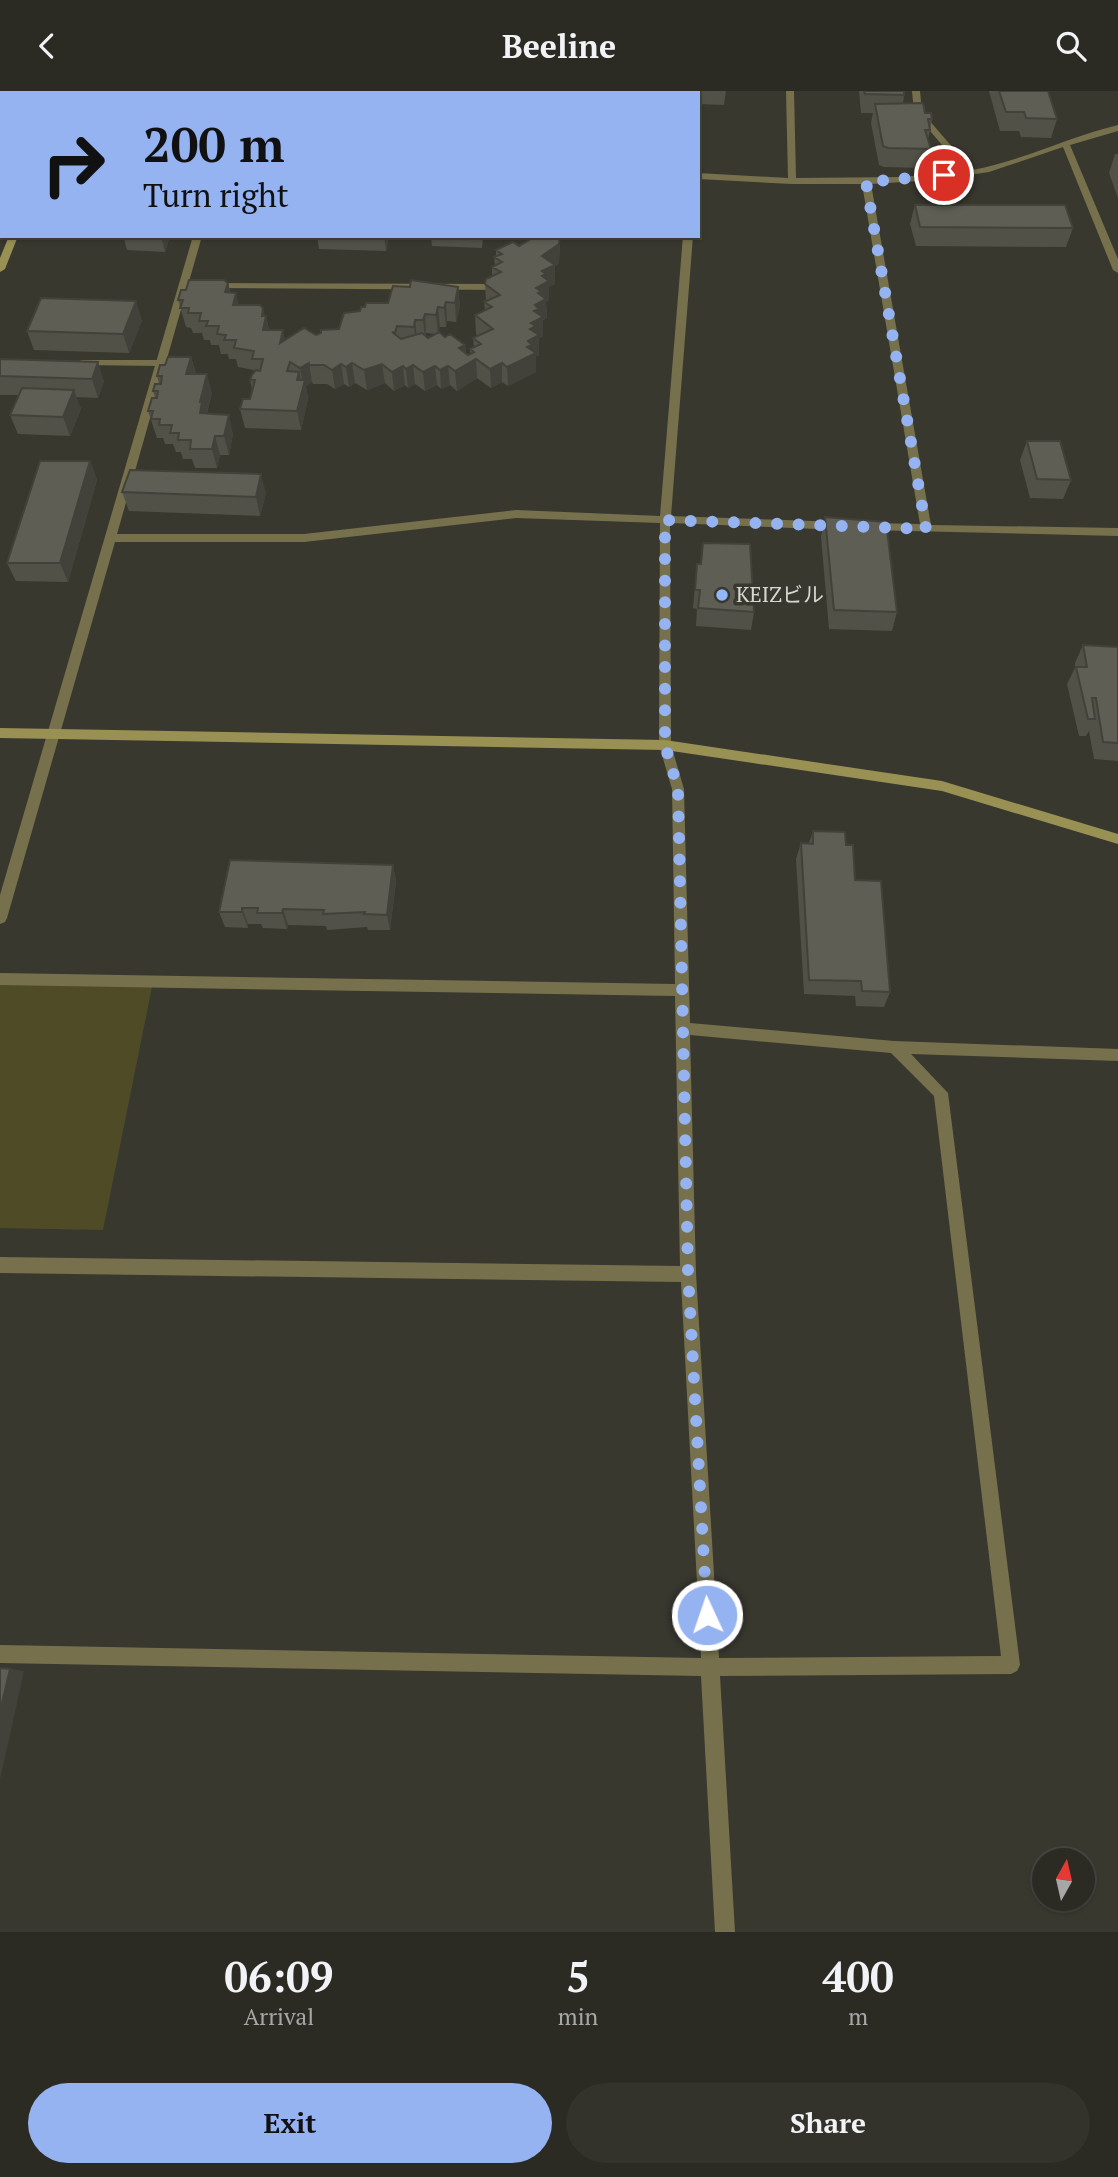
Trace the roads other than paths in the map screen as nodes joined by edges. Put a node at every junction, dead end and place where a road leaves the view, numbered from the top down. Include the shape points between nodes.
1 (790, 91) edge
2 (916, 91) edge
3 (1118, 128) edge
4 (1066, 145) junction
5 (971, 173) junction
6 (700, 176) edge
7 (792, 181) junction
8 (866, 182) junction
9 (13, 238) edge
10 (197, 238) edge
11 (688, 238) edge
12 (1115, 256) edge
13 (0, 269) edge
14 (1118, 270) edge
15 (184, 286) junction
16 (522, 287) edge
17 (67, 363) edge
18 (162, 363) junction
19 (665, 520) junction
20 (926, 529) junction
21 (1118, 532) edge
22 (110, 538) junction
23 (0, 733) edge
24 (53, 734) junction
25 (665, 745) junction
26 (1118, 839) edge
27 (0, 918) edge
28 (0, 979) edge
29 (682, 990) junction
30 (682, 1028) junction
31 (894, 1047) junction
32 (1118, 1055) edge
33 (0, 1265) edge
34 (688, 1273) junction
35 (0, 1654) edge
36 (710, 1667) junction
37 (725, 1932) edge

1 - 7 street
2 - 5 street via 918,112
3 - 4 street
4 - 5 street via 1018,163
4 - 12 street
5 - 8 street
6 - 7 street
7 - 8 street
8 - 20 street
9 - 13 street
10 - 15 street
11 - 19 street
12 - 14 street
15 - 16 street
15 - 18 street
17 - 18 street
18 - 22 street
19 - 20 street
19 - 22 street via 516,514 304,538
19 - 25 street
20 - 21 street
22 - 24 street
23 - 24 street
24 - 25 street
24 - 27 street
25 - 26 street via 942,786
25 - 29 street via 678,789
28 - 29 street
29 - 30 street
30 - 31 street
30 - 34 street
31 - 32 street
31 - 36 street via 941,1093 1011,1665
33 - 34 street
34 - 36 street
35 - 36 street
36 - 37 street

